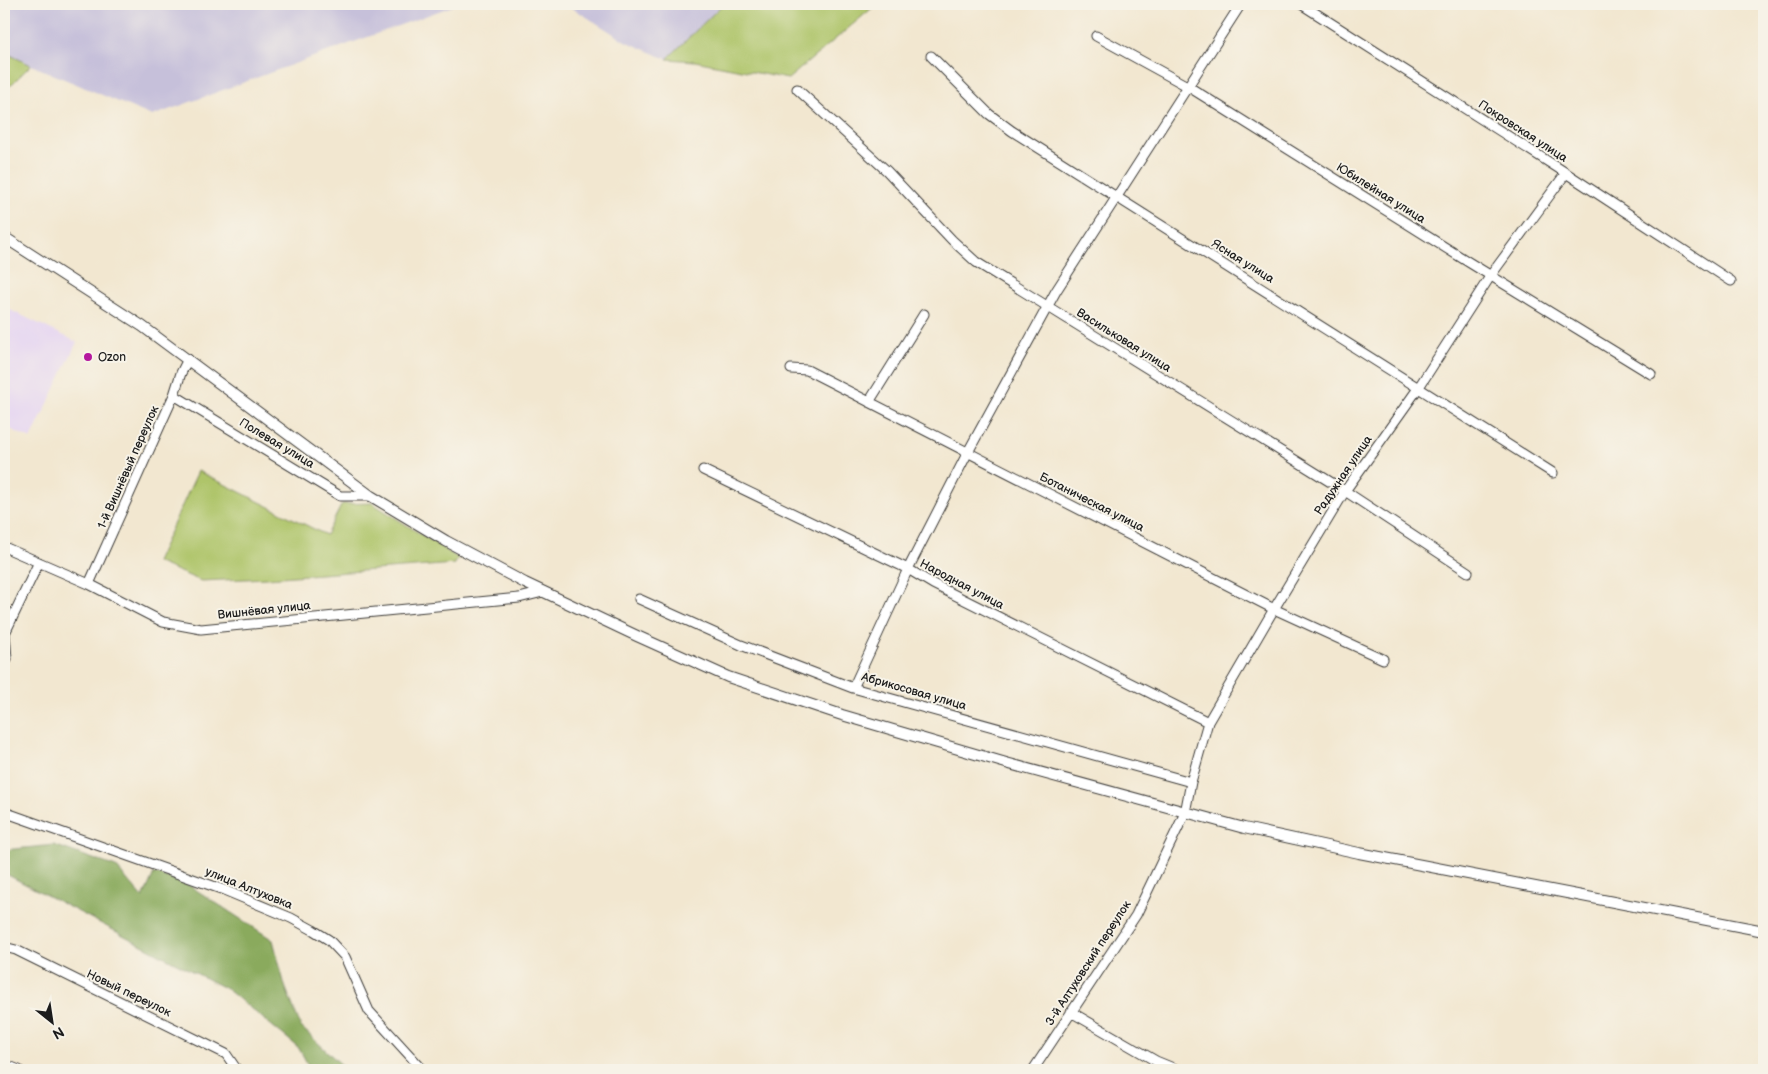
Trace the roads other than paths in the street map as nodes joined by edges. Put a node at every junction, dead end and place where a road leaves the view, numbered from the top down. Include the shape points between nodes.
1 (1241, 4) edge
2 (1301, 4) edge
3 (1096, 36) dead end
4 (931, 56) dead end
5 (1189, 87) junction
6 (797, 89) dead end
7 (1566, 173) junction
8 (1118, 197) junction
9 (4, 237) edge
10 (1491, 274) junction
11 (1731, 281) dead end
12 (1048, 307) junction
13 (924, 314) dead end
14 (188, 359) junction
15 (791, 369) dead end
16 (1651, 374) dead end
17 (1419, 387) junction
18 (174, 395) junction
19 (869, 402) junction
20 (968, 452) junction
21 (704, 470) dead end
22 (1553, 473) dead end
23 (1345, 491) junction
24 (371, 496) junction
25 (4, 547) edge
26 (39, 562) junction
27 (908, 569) junction
28 (1468, 572) dead end
29 (89, 584) junction
30 (543, 592) junction
31 (639, 599) dead end
32 (1274, 609) junction
33 (8, 659) dead end
34 (1383, 659) dead end
35 (854, 688) junction
36 (1208, 722) junction
37 (1191, 782) junction
38 (4, 812) edge
39 (1185, 813) junction
40 (1764, 931) edge
41 (4, 947) edge
42 (1070, 1012) junction
43 (4, 1064) edge
44 (19, 1070) edge
45 (237, 1070) edge
46 (423, 1070) edge
47 (1033, 1070) edge
48 (1178, 1070) edge

1 - 5 street
2 - 7 street, Покровская улица
3 - 5 street, Юбилейная улица
4 - 8 street, Ясная улица via 989,114
5 - 8 street
5 - 10 street, Юбилейная улица
6 - 12 street, Васильковая улица via 888,171 976,262
7 - 10 street, Радужная улица
7 - 11 street, Покровская улица
8 - 12 street
8 - 17 street, Ясная улица
9 - 14 street
10 - 16 street, Юбилейная улица
10 - 17 street, Радужная улица
12 - 20 street
12 - 23 street, Васильковая улица
13 - 19 street
14 - 18 street, 1-й Вишнёвый переулок
14 - 24 street
15 - 19 street, Ботаническая улица via 807,370
17 - 22 street, Ясная улица
17 - 23 street, Радужная улица
18 - 24 street, Полевая улица via 340,496
18 - 29 street, 1-й Вишнёвый переулок
19 - 20 street, Ботаническая улица
20 - 27 street
20 - 32 street, Ботаническая улица
21 - 27 street, Народная улица
23 - 28 street, Васильковая улица
23 - 32 street, Радужная улица
24 - 30 street via 446,541
25 - 26 street, Вишнёвая улица
26 - 29 street, Вишнёвая улица
26 - 33 street via 5,633
27 - 35 street
27 - 36 street, Народная улица
29 - 30 street, Вишнёвая улица via 164,622 201,629 519,598
30 - 39 street via 728,677 851,718
31 - 35 street, Абрикосовая улица via 741,645
32 - 34 street, Ботаническая улица
32 - 36 street, Радужная улица
35 - 37 street, Абрикосовая улица
36 - 37 street, Радужная улица
37 - 39 street, Радужная улица
38 - 46 street, улица Алтуховка via 224,890 313,930 345,957 369,1011
39 - 40 street via 1359,854
39 - 42 street, 3-й Алтуховский переулок via 1136,915
41 - 45 street, Новый переулок via 226,1054
42 - 47 street, 3-й Алтуховский переулок
42 - 48 street
43 - 44 street

